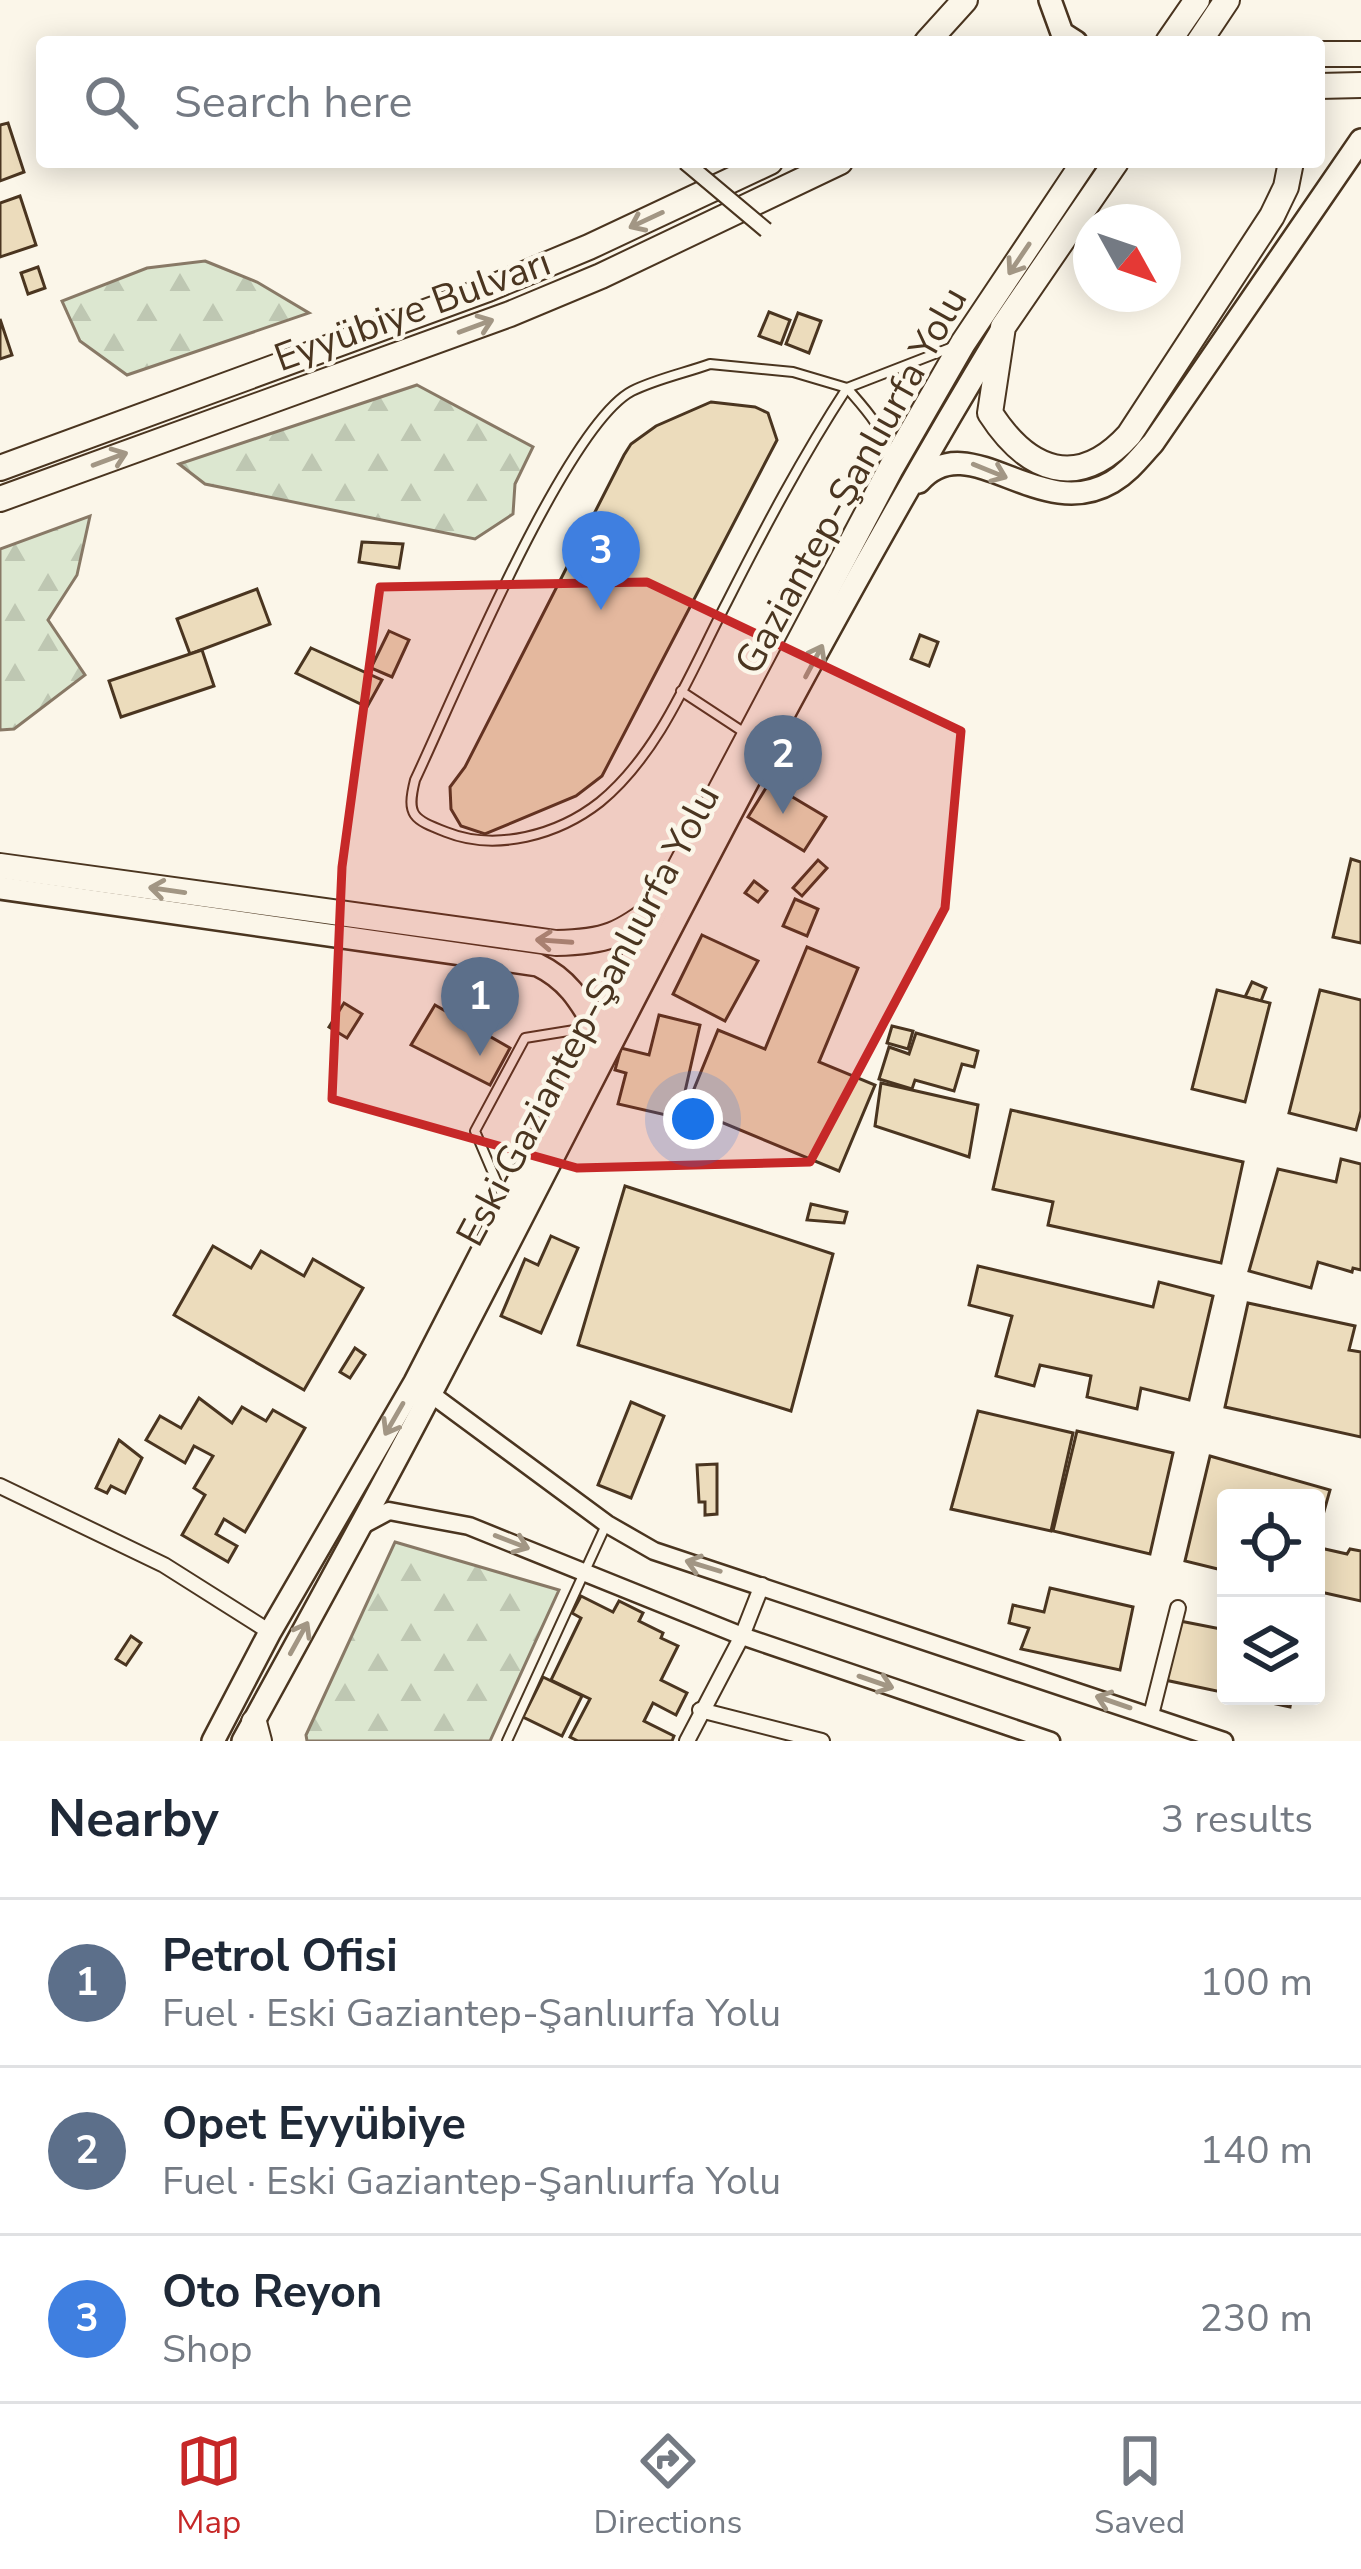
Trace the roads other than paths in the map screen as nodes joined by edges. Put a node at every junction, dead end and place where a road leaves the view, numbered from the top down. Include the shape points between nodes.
1 (965, 0) edge
2 (1050, 0) edge
3 (1197, 0) edge
4 (1228, 0) edge
5 (932, 36) edge
6 (1067, 36) edge
7 (1172, 36) edge
8 (1203, 36) edge
9 (1361, 85) edge
10 (1325, 86) edge
11 (1361, 140) edge
12 (692, 168) edge
13 (757, 168) edge
14 (827, 168) edge
15 (1080, 168) edge
16 (1112, 168) edge
17 (1290, 168) edge
18 (766, 230) dead end
19 (1003, 327) junction
20 (963, 343) junction
21 (848, 388) junction
22 (0, 468) edge
23 (890, 468) junction
24 (0, 500) edge
25 (895, 510) junction
26 (681, 691) junction
27 (749, 736) junction
28 (0, 866) edge
29 (0, 888) edge
30 (660, 904) junction
31 (595, 1026) junction
32 (506, 1202) junction
33 (431, 1394) junction
34 (0, 1486) edge
35 (607, 1524) junction
36 (361, 1526) junction
37 (586, 1571) junction
38 (762, 1585) junction
39 (1178, 1608) dead end
40 (270, 1632) junction
41 (742, 1636) junction
42 (700, 1710) junction
43 (1150, 1715) junction
44 (252, 1734) edge
45 (213, 1741) edge
46 (507, 1741) edge
47 (687, 1741) edge
48 (822, 1741) edge
49 (1051, 1741) edge
50 (1223, 1741) edge

1 - 5 highway
2 - 6 main road
3 - 7 highway
4 - 8 highway
9 - 10 highway
25 -> 11 main road via 930,468 947,462 966,461 1058,494 1084,492 1128,471
12 - 18 street, bridge
13 -> 22 highway, Eyyübiye Bulvarı via 488,289
24 -> 14 highway, Eyyübiye Bulvarı via 510,314
15 -> 20 highway, Gaziantep-Şanlıurfa Yolu
16 - 19 highway, Gaziantep-Şanlıurfa Yolu
17 - 19 highway via 1249,254 1129,434 1093,465 1044,465 1003,433 990,413
19 - 25 main road, Eski Gaziantep-Şanlıurfa Yolu
20 - 21 lane
20 - 23 highway, Gaziantep-Şanlıurfa Yolu
21 - 23 lane via 872,413
21 - 26 lane via 797,464
21 - 26 lane via 793,372 710,364 629,392 584,438 508,582 409,805 414,816 451,835 484,842 565,823 600,801 641,756
23 - 27 highway, Gaziantep-Şanlıurfa Yolu
33 -> 25 main road, Eski Gaziantep-Şanlıurfa Yolu
26 - 27 lane
27 - 30 highway, Gaziantep-Şanlıurfa Yolu
30 -> 28 highway via 610,938 556,943
29 - 31 main road via 538,965 559,975
30 - 31 main road, Eski Gaziantep-Şanlıurfa Yolu
31 - 32 main road, Eski Gaziantep-Şanlıurfa Yolu
31 - 32 lane via 525,1038 475,1131
32 -> 40 main road, Eski Gaziantep-Şanlıurfa Yolu via 415,1382
33 - 35 street
33 - 36 main road, Eski Gaziantep-Şanlıurfa Yolu
34 - 40 street via 164,1565
35 - 37 lane
38 -> 35 street via 654,1551
36 -> 37 street via 388,1511 469,1526
44 -> 36 main road, Eski Gaziantep-Şanlıurfa Yolu
37 - 41 street
37 - 46 lane
38 - 41 street
43 -> 38 street
39 - 43 street
40 - 45 main road, Eski Gaziantep-Şanlıurfa Yolu
41 - 42 street
41 -> 49 street
42 - 47 street
42 - 48 street
43 - 50 street

